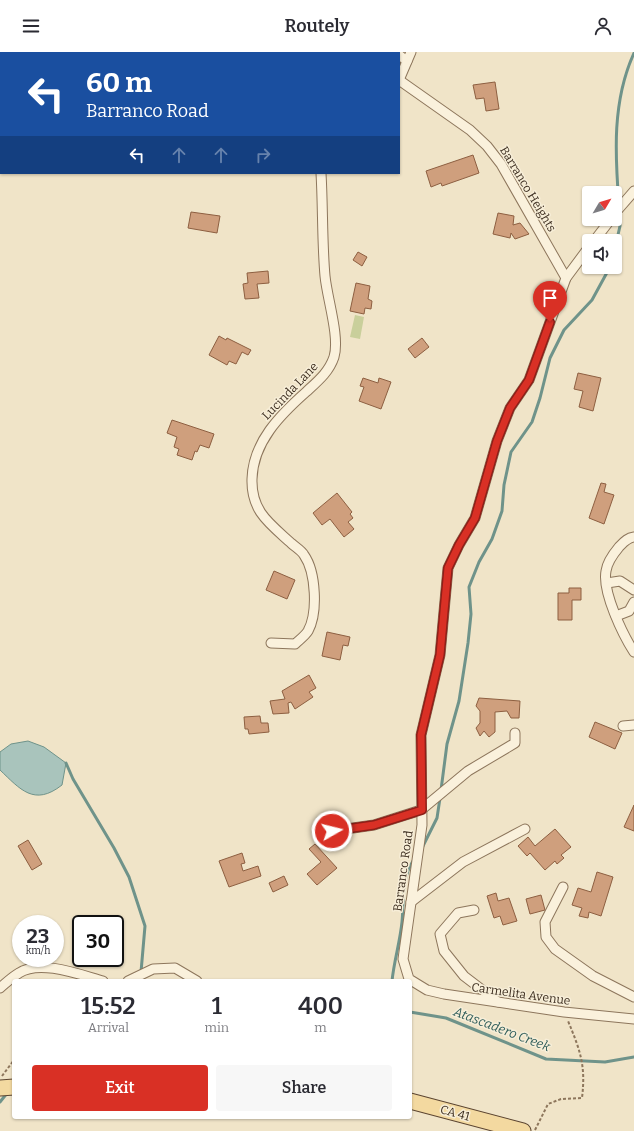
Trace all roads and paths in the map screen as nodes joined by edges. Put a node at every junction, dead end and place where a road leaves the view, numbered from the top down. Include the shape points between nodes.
1 (411, 52) edge
2 (400, 55) edge
3 (407, 61) junction
4 (400, 78) edge
5 (400, 81) edge
6 (321, 174) edge
7 (634, 190) edge
8 (622, 205) edge
9 (582, 257) edge
10 (566, 278) junction
11 (634, 537) edge
12 (607, 582) junction
13 (634, 590) edge
14 (634, 602) edge
15 (616, 616) junction
16 (271, 643) dead end
17 (634, 652) edge
18 (634, 725) edge
19 (623, 726) dead end
20 (516, 733) dead end
21 (422, 810) junction
22 (525, 829) dead end
23 (332, 831) dead end
24 (563, 887) dead end
25 (411, 902) junction
26 (474, 910) dead end
27 (96, 979) edge
28 (132, 979) edge
29 (194, 979) edge
30 (409, 979) edge
31 (412, 981) edge
32 (0, 988) edge
33 (634, 997) edge
34 (500, 1003) junction
35 (564, 1012) junction
36 (634, 1019) edge
37 (12, 1063) edge
38 (0, 1079) edge
39 (12, 1087) edge
40 (0, 1088) edge
41 (412, 1102) edge
42 (523, 1131) edge
43 (535, 1131) edge

1 - 3 street
2 - 3 street
3 - 4 street
5 - 10 street, Barranco Heights via 470,130 491,150
6 - 16 street, Lucinda Lane via 325,276 336,343 334,356 325,374 283,412 267,433 252,468 252,491 257,509 304,554 312,569 315,602 308,631 295,644
7 - 8 street
9 - 10 street, Barranco Road
10 - 21 street, Barranco Road via 529,380 510,408 497,441 475,518 448,568 440,655 421,735
11 - 12 street via 629,538 614,553 605,572
12 - 13 street via 620,581
12 - 15 street via 609,598
14 - 15 street via 629,611
15 - 17 street
18 - 19 street
20 - 21 street via 515,744 468,771
21 - 23 street via 374,825
21 - 25 street, Barranco Road
22 - 25 street via 463,862
24 - 33 street via 545,922 546,937 555,949 593,976
25 - 30 street, Barranco Road via 402,959
26 - 34 street via 458,913 440,934 444,951 464,976
27 - 32 street via 53,968 37,967 20,972
28 - 29 street via 153,969 175,968
31 - 34 street, Carmelita Avenue via 427,990
34 - 35 street, Carmelita Avenue
35 - 36 street, Carmelita Avenue
35 - 43 path via 580,1052 584,1077 582,1098 561,1098 548,1104
37 - 38 path
39 - 40 main road
41 - 42 main road, CA 41 / CA 41

